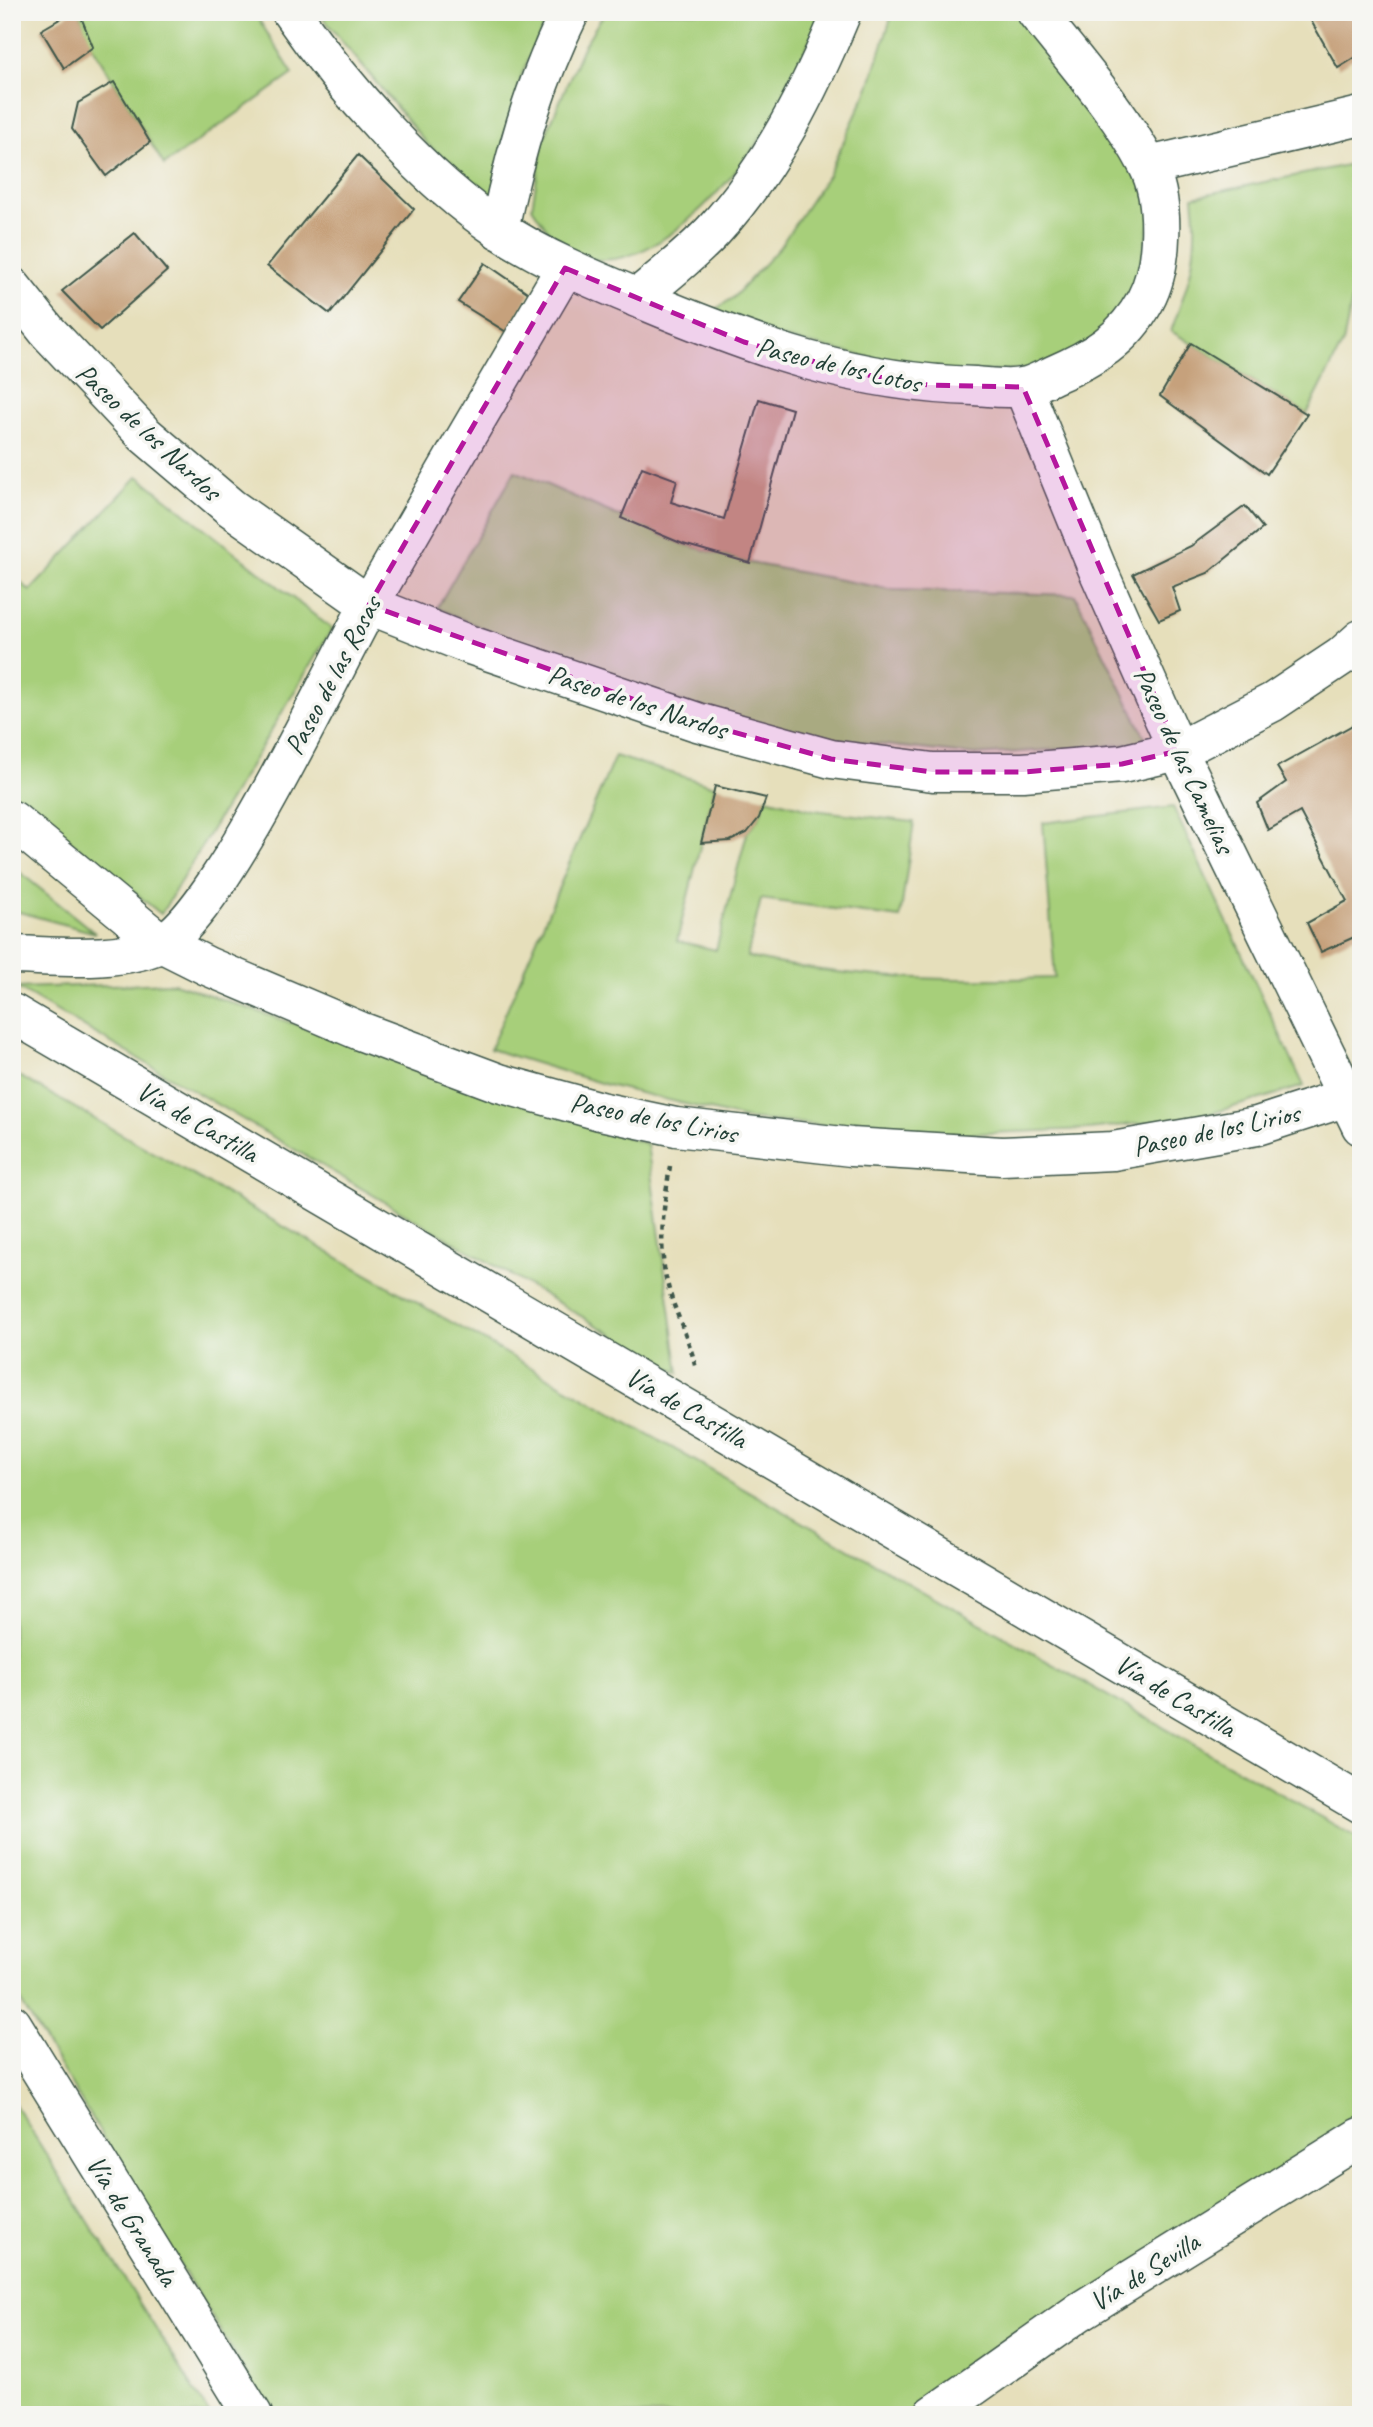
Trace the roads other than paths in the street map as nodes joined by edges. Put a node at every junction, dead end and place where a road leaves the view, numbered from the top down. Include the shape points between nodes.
1 (291, 12) edge
2 (570, 12) edge
3 (842, 12) edge
4 (1036, 12) edge
5 (1361, 116) edge
6 (1149, 166) junction
7 (499, 230) junction
8 (565, 268) junction
9 (12, 287) edge
10 (637, 298) junction
11 (1023, 387) junction
12 (369, 605) junction
13 (1361, 639) edge
14 (1178, 751) junction
15 (12, 820) edge
16 (161, 943) junction
17 (12, 956) edge
18 (12, 1013) edge
19 (1356, 1104) edge
20 (1361, 1804) edge
21 (12, 2024) edge
22 (1361, 2137) edge
23 (253, 2415) edge
24 (933, 2415) edge

1 - 7 street, Paseo de los Lotos via 418,161
2 - 7 street via 530,105 512,163
3 - 10 street via 818,69 749,186 713,231
4 - 6 street, Paseo de los Lotos
5 - 6 street
6 - 11 street, Paseo de los Lotos via 1161,251 1151,291 1133,324 1112,345
7 - 8 street, Paseo de los Lotos
8 - 10 street, Paseo de los Lotos
8 - 12 street, Paseo de las Rosas
9 - 12 street, Paseo de los Nardos via 47,332 144,434 230,507
10 - 11 street, Paseo de los Lotos via 744,342 855,373 928,385
11 - 14 street, Paseo de las Camelias
12 - 14 street, Paseo de los Nardos via 649,706 831,759 933,772 1023,772 1122,764
12 - 16 street, Paseo de las Rosas via 217,881 189,919
13 - 14 street, Paseo de los Nardos via 1273,702
14 - 19 street, Paseo de las Camelias
15 - 16 street, Paseo de los Lirios
16 - 17 street, Paseo de las Rosas via 85,956
16 - 19 street, Paseo de los Lirios via 360,1031 499,1083 676,1127 851,1147 1002,1156 1113,1151
18 - 20 street, Vía de Castilla
21 - 23 street, Vía de Granada
22 - 24 street, Vía de Sevilla via 1079,2312

